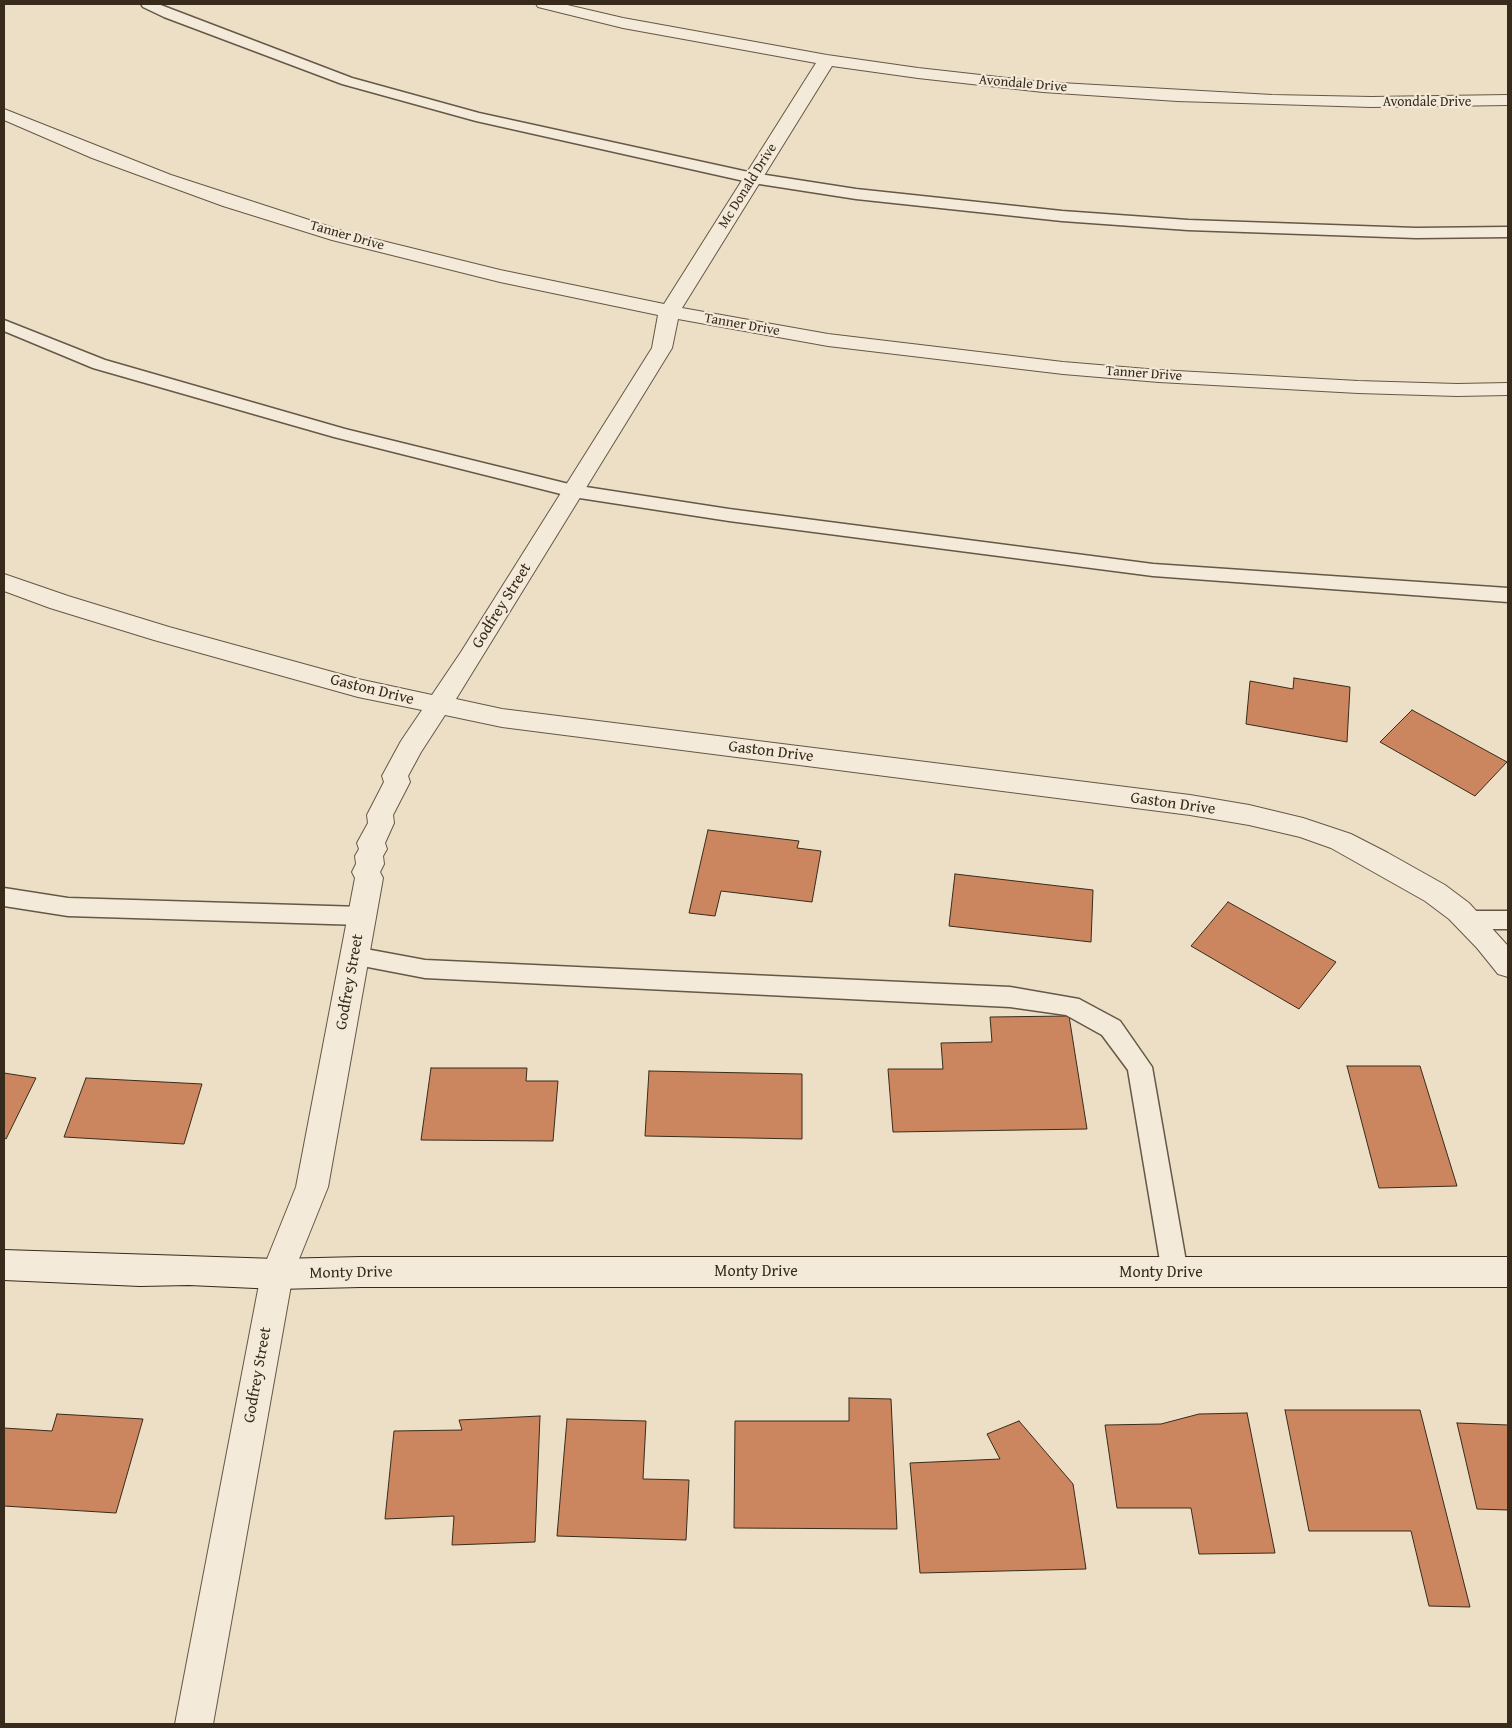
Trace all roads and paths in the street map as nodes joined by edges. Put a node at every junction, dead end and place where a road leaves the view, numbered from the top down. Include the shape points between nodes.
1 (148, 4) edge
2 (544, 4) edge
3 (827, 60) junction
4 (1508, 100) edge
5 (4, 114) edge
6 (753, 178) junction
7 (1508, 232) edge
8 (668, 312) junction
9 (4, 325) edge
10 (1508, 388) edge
11 (573, 491) junction
12 (4, 582) edge
13 (1508, 595) edge
14 (438, 706) junction
15 (4, 897) edge
16 (362, 916) junction
17 (1468, 920) junction
18 (1508, 920) edge
19 (355, 956) junction
20 (1508, 966) edge
21 (4, 1265) edge
22 (1508, 1272) edge
23 (1175, 1273) junction
24 (276, 1274) junction
25 (194, 1724) edge

1 - 6 lane via 347,81 476,117
2 - 3 street, Avondale Drive via 623,23
3 - 4 street, Avondale Drive via 1012,83 1177,96 1305,101
3 - 6 street, Mc Donald Drive
5 - 8 street, Tanner Drive via 164,178 339,236 500,276
6 - 7 lane via 856,194 1082,218 1396,232
6 - 8 street, Mc Donald Drive
8 - 10 street, Tanner Drive via 828,340 1064,368 1349,386 1457,390
8 - 11 street, Godfrey Street via 662,348
9 - 11 lane via 98,364 340,433
11 - 13 lane via 1153,570
11 - 14 street, Godfrey Street
12 - 14 street, Gaston Drive via 163,634 358,688
14 - 16 street, Godfrey Street via 398,770 397,782 380,815 381,823 371,843 373,849 366,872 369,878
14 - 17 street, Gaston Drive via 502,718 1250,815 1341,841 1435,893
15 - 16 lane via 68,907
16 - 19 street, Godfrey Street
17 - 18 lane
17 - 20 street, Gaston Drive
19 - 23 lane via 434,969 1010,997 1072,1006 1111,1028 1140,1067
19 - 24 street, Godfrey Street via 312,1187
21 - 24 street, Monty Drive
22 - 23 street, Monty Drive
23 - 24 street, Monty Drive
24 - 25 street, Godfrey Street

